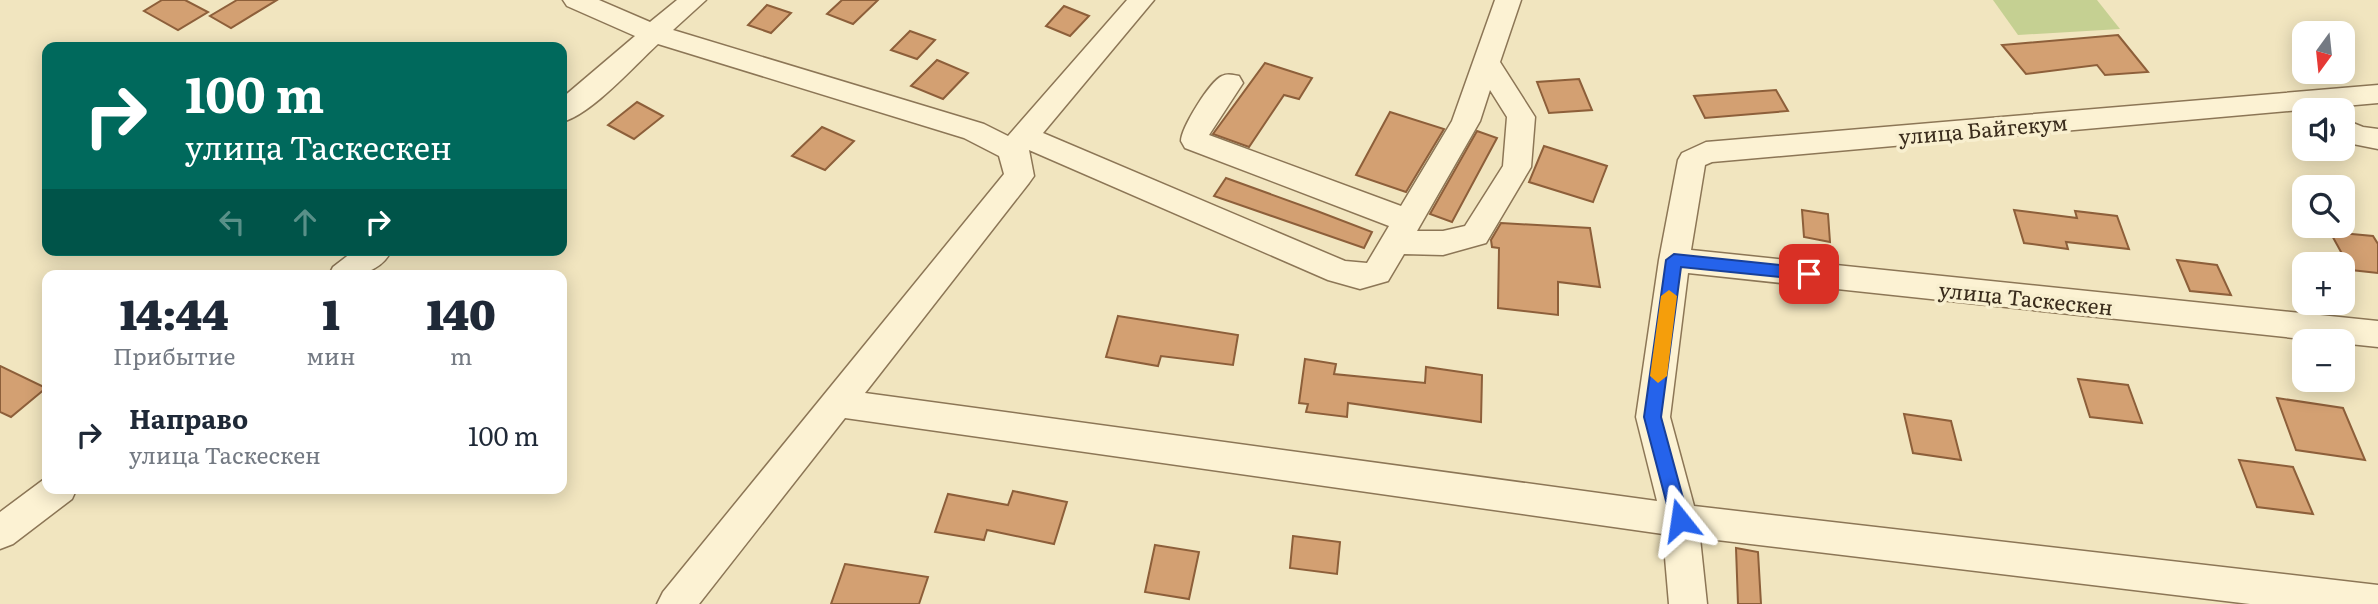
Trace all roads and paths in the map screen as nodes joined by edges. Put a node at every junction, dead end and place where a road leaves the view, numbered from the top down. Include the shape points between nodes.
1 (576, 0) edge
2 (693, 0) edge
3 (1141, 0) edge
4 (1508, 0) edge
5 (652, 33) junction
6 (1488, 63) junction
7 (1229, 83) dead end
8 (2378, 94) edge
9 (2351, 98) edge
10 (2292, 106) edge
11 (567, 108) edge
12 (2355, 136) edge
13 (2378, 139) edge
14 (1018, 143) junction
15 (1402, 232) junction
16 (369, 256) edge
17 (1674, 260) junction
18 (351, 270) edge
19 (2378, 334) edge
20 (837, 403) junction
21 (52, 494) edge
22 (1680, 520) junction
23 (0, 533) edge
24 (2378, 602) edge
25 (676, 604) edge
26 (1688, 604) edge

1 - 5 street
2 - 5 street
3 - 14 street
4 - 6 street
5 - 11 street via 606,79
5 - 14 street
6 - 15 street via 1466,121
6 - 15 street via 1521,117 1517,167 1475,235 1443,243
7 - 15 street via 1195,131 1195,141
8 - 9 street, улица Байгекум
10 - 17 street, улица Байгекум via 1706,152 1692,160
12 - 13 street
14 - 15 street via 1360,277 1377,272
14 - 20 street via 1019,176
16 - 18 street
17 - 19 street, улица Таскескен
17 - 22 street via 1653,417
20 - 22 street
20 - 25 street
21 - 23 street
22 - 24 street
22 - 26 street

